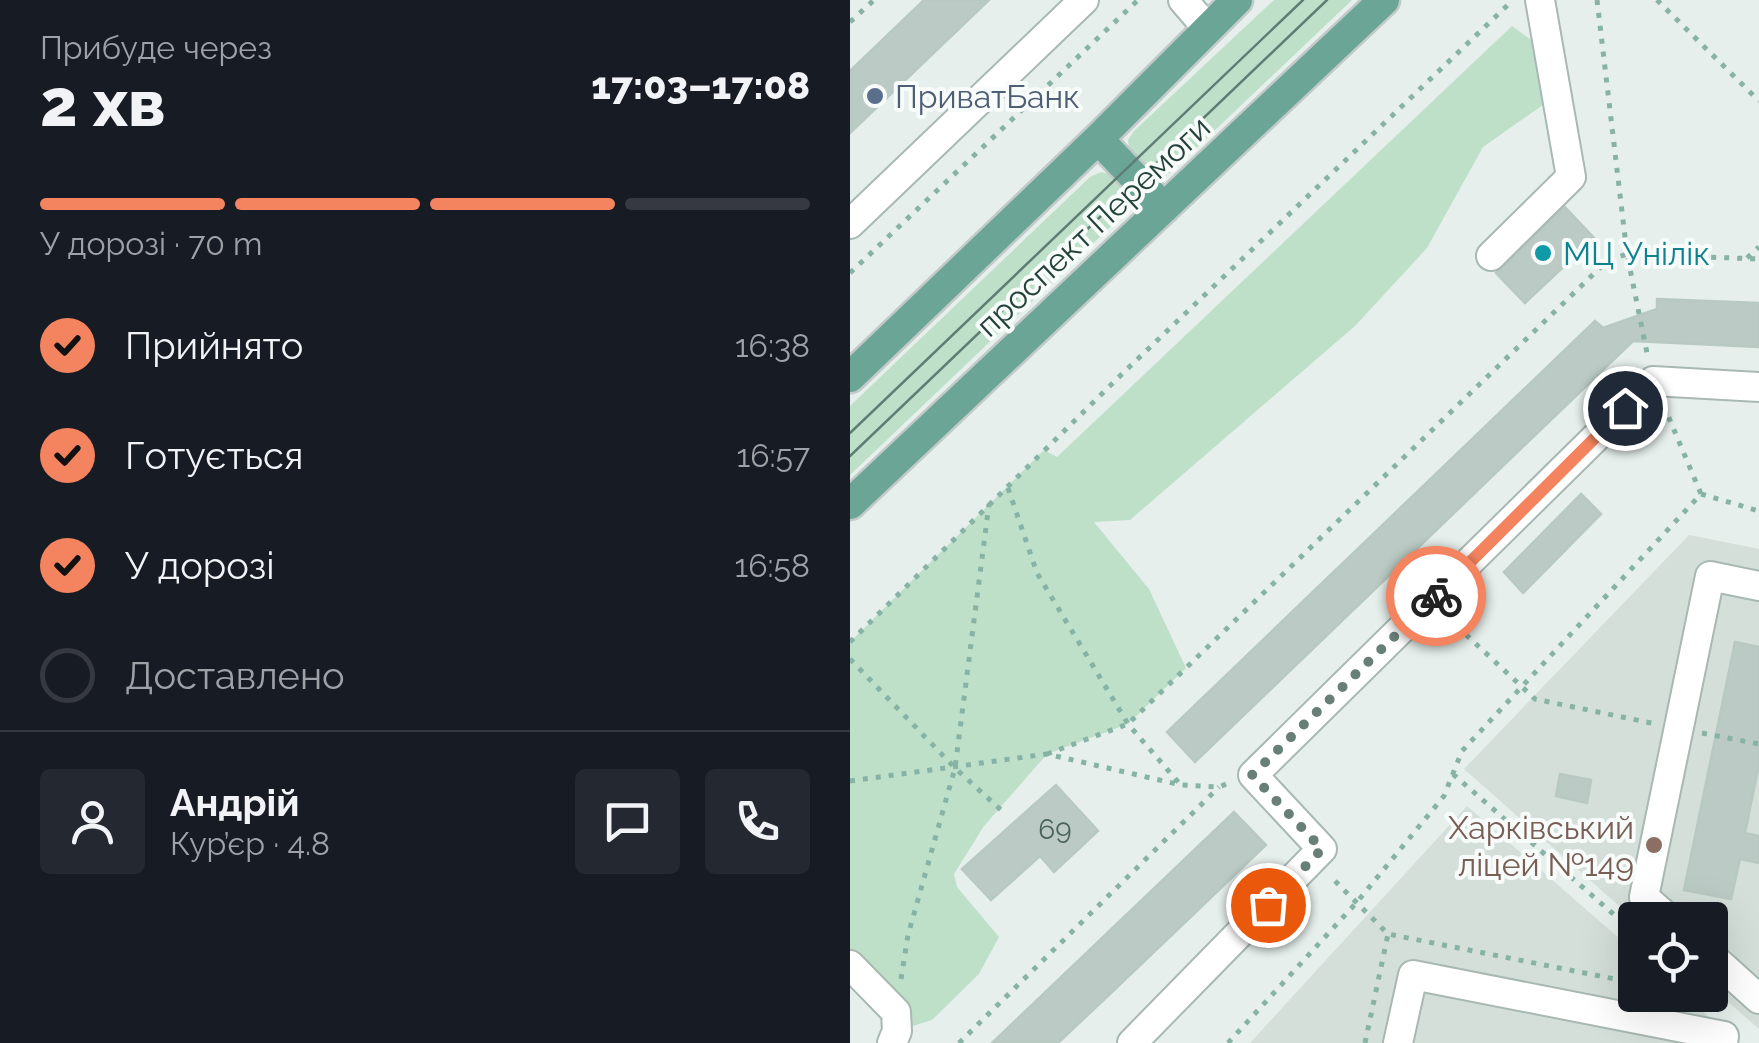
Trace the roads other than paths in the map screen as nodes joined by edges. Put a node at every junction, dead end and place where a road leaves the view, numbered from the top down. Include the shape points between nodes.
1 (1084, 0) edge
2 (1183, 0) edge
3 (1236, 0) edge
4 (1384, 0) edge
5 (1540, 0) edge
6 (1206, 28) junction
7 (1098, 139) junction
8 (1164, 208) junction
9 (850, 224) edge
10 (1491, 256) dead end
11 (850, 376) edge
12 (1759, 386) edge
13 (850, 504) edge
14 (1759, 586) edge
15 (1650, 902) edge
16 (850, 965) edge
17 (1728, 972) edge
18 (1759, 999) edge
19 (892, 1043) edge
20 (1132, 1043) edge
21 (1398, 1043) edge
22 (1723, 1043) edge

1 - 9 lane
2 - 6 lane
3 - 6 main road, проспект Перемоги
4 - 8 main road, проспект Перемоги
5 - 10 lane via 1571,177
6 - 7 main road, проспект Перемоги
7 - 8 main road
7 - 11 main road, проспект Перемоги
8 - 13 main road, проспект Перемоги
12 - 20 lane via 1653,380 1252,775 1322,849
14 - 15 lane via 1710,576 1644,897
16 - 19 lane via 896,1012
17 - 18 lane
21 - 22 lane via 1413,975 1724,1036

